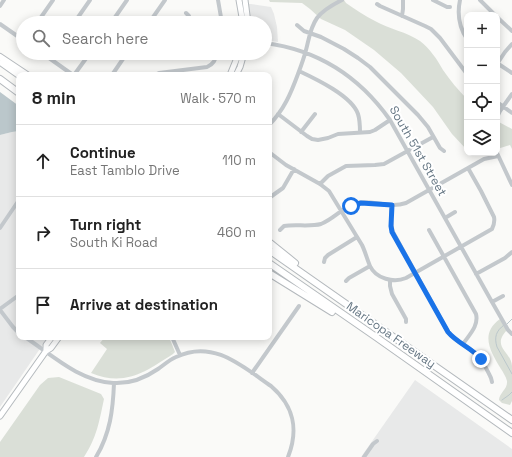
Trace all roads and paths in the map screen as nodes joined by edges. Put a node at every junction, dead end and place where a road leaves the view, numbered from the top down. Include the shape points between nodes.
1 (4, 0) edge
2 (53, 0) edge
3 (90, 0) edge
4 (127, 0) edge
5 (165, 0) edge
6 (218, 0) edge
7 (239, 0) edge
8 (245, 0) edge
9 (342, 0) edge
10 (403, 0) edge
11 (433, 0) edge
12 (460, 0) edge
13 (480, 0) edge
14 (377, 4) dead end
15 (0, 6) edge
16 (450, 7) dead end
17 (492, 12) edge
18 (186, 13) dead end
19 (42, 16) edge
20 (79, 16) edge
21 (116, 16) edge
22 (153, 16) edge
23 (189, 16) edge
24 (221, 16) edge
25 (242, 16) edge
26 (247, 16) edge
27 (402, 16) junction
28 (500, 20) edge
29 (0, 24) edge
30 (298, 24) dead end
31 (512, 31) edge
32 (310, 33) junction
33 (464, 34) edge
34 (16, 35) edge
35 (272, 44) edge
36 (512, 44) edge
37 (305, 52) junction
38 (0, 57) edge
39 (500, 59) edge
40 (52, 60) edge
41 (85, 60) edge
42 (122, 60) edge
43 (214, 60) edge
44 (236, 60) edge
45 (242, 60) edge
46 (0, 62) edge
47 (500, 65) edge
48 (464, 70) edge
49 (22, 72) edge
50 (70, 72) edge
51 (76, 72) edge
52 (114, 72) edge
53 (181, 72) edge
54 (231, 72) edge
55 (238, 72) edge
56 (299, 72) junction
57 (16, 73) edge
58 (512, 74) edge
59 (0, 75) edge
60 (0, 79) edge
61 (16, 86) edge
62 (16, 91) edge
63 (512, 94) edge
64 (500, 104) edge
65 (503, 106) junction
66 (500, 112) edge
67 (512, 113) edge
68 (278, 114) junction
69 (314, 114) dead end
70 (390, 120) junction
71 (272, 121) edge
72 (301, 132) junction
73 (360, 133) junction
74 (433, 137) junction
75 (408, 151) junction
76 (444, 151) dead end
77 (273, 156) edge
78 (492, 156) edge
79 (498, 156) edge
80 (468, 168) junction
81 (294, 169) junction
82 (320, 184) junction
83 (512, 185) edge
84 (429, 189) junction
85 (272, 196) edge
86 (16, 204) edge
87 (392, 205) junction
88 (342, 211) junction
89 (455, 212) dead end
90 (445, 218) junction
91 (0, 228) edge
92 (280, 230) dead end
93 (429, 230) dead end
94 (357, 237) junction
95 (272, 245) edge
96 (461, 247) junction
97 (272, 252) edge
98 (512, 252) edge
99 (444, 257) junction
100 (324, 262) dead end
101 (272, 266) edge
102 (370, 266) junction
103 (415, 273) junction
104 (476, 274) junction
105 (272, 275) edge
106 (390, 280) junction
107 (346, 281) dead end
108 (503, 296) dead end
109 (16, 297) edge
110 (492, 302) junction
111 (299, 306) dead end
112 (0, 310) edge
113 (356, 310) junction
114 (406, 322) dead end
115 (16, 330) edge
116 (512, 334) edge
117 (376, 337) junction
118 (30, 340) edge
119 (50, 340) edge
120 (57, 340) edge
121 (173, 340) edge
122 (463, 344) junction
123 (46, 351) junction
124 (180, 355) junction
125 (252, 373) junction
126 (492, 382) dead end
127 (114, 383) junction
128 (466, 400) junction
129 (0, 416) edge
130 (512, 420) edge
131 (512, 433) edge
132 (512, 438) edge
133 (377, 441) dead end
134 (96, 457) edge
135 (288, 457) edge
136 (364, 457) edge

1 - 15 street
2 - 19 street
3 - 20 street
4 - 21 street
5 - 22 street
6 - 24 street
7 - 25 main road
8 - 26 main road
9 - 32 street via 322,12
10 - 27 street
11 - 16 street
12 - 33 street via 458,12
13 - 17 street
14 - 27 street
18 - 23 street
27 - 48 street via 436,33
28 - 31 street
29 - 34 street
30 - 32 street
32 - 37 street
32 - 74 street via 340,47 370,67 418,116
35 - 37 street, South 51st Street
36 - 39 street
37 - 56 street
37 - 70 street, South 51st Street via 334,66 358,83 372,96
38 - 49 highway
40 - 50 street
41 - 51 street
42 - 52 street
43 - 53 street via 207,67
44 - 54 main road
45 - 55 main road
46 - 57 highway
47 - 58 street
56 - 68 street via 289,97
56 - 73 street via 322,83 350,102 358,114
59 - 61 highway
60 - 62 highway
63 - 65 street
64 - 65 street
65 - 66 street
65 - 67 street
68 - 71 street
68 - 72 street
69 - 72 street
70 - 73 street via 370,132
70 - 75 street, South 51st Street
72 - 73 street via 318,140 338,134
74 - 75 street
74 - 76 street
75 - 82 street via 384,164 346,166 328,176
75 - 84 street, South 51st Street
77 - 81 street
78 - 80 street
79 - 83 street
80 - 84 street
80 - 96 street via 495,221 492,229
81 - 82 street
81 - 85 street via 283,188
82 - 88 street via 329,191
84 - 87 street via 400,205
84 - 90 street, South 51st Street
86 - 91 street
87 - 88 street via 361,203
87 - 103 street via 392,232
88 - 92 street via 320,224 284,226
88 - 94 street
89 - 90 street
90 - 96 street, South 51st Street
93 - 99 street
94 - 100 street via 328,255
94 - 102 street via 366,252
95 - 113 highway via 351,303
96 - 99 street
96 - 104 street, South 51st Street
97 - 113 highway, Maricopa Freeway
98 - 104 street
99 - 103 street
99 - 122 street via 477,318 474,328
101 - 117 highway, Maricopa Freeway
102 - 106 street
102 - 107 street
103 - 106 street via 402,280
103 - 122 street via 448,332
104 - 110 street, South 51st Street
105 - 117 highway via 352,325
106 - 114 street via 391,290
108 - 110 street
109 - 112 street
110 - 116 street, South 51st Street
111 - 125 street
112 - 115 street
113 - 130 highway, Maricopa Freeway
117 - 128 highway, Maricopa Freeway
118 - 123 street
119 - 123 main road
120 - 123 main road
121 - 124 street
122 - 126 street via 481,359
123 - 127 street via 84,376
123 - 129 main road
124 - 125 street via 196,351 212,352 230,358
124 - 127 street via 147,376
125 - 135 street via 278,392 288,408 294,434
127 - 134 street via 110,423
128 - 131 highway, Maricopa Freeway
128 - 132 highway via 476,411
133 - 136 street

